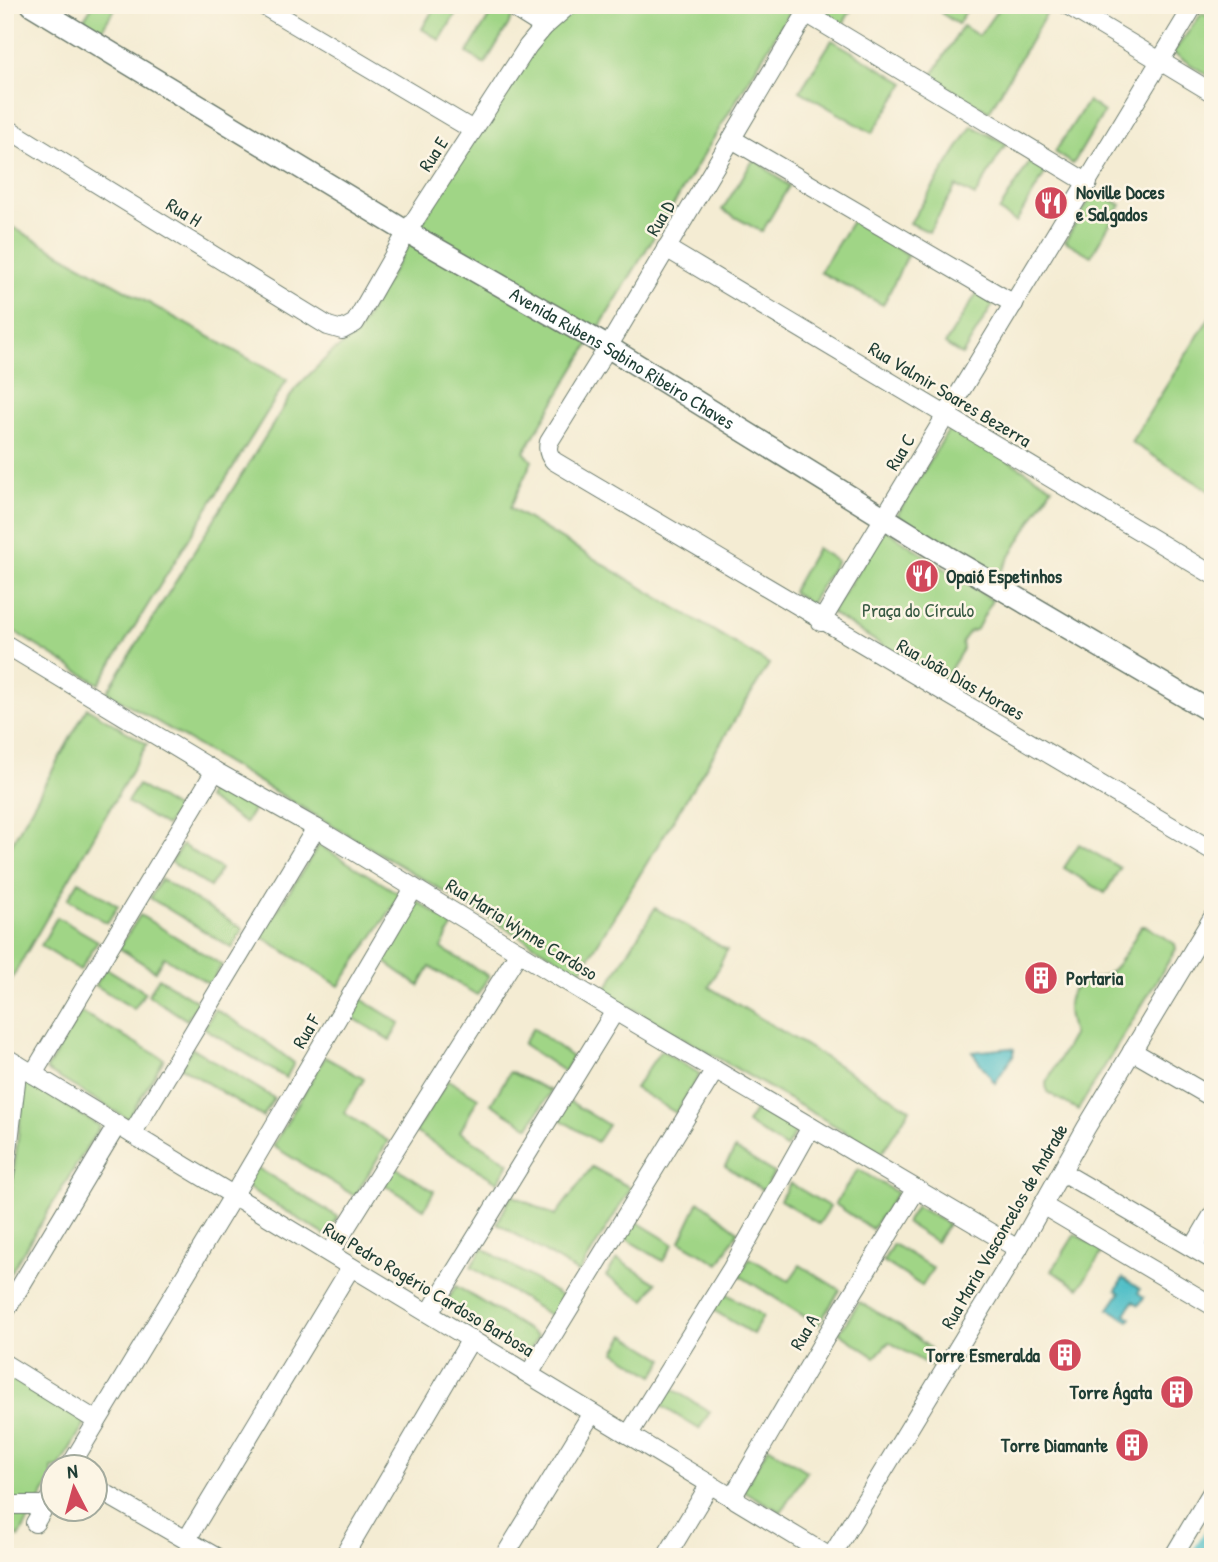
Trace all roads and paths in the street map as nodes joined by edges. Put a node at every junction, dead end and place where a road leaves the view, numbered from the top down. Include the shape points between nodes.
1 (32, 5) edge
2 (262, 5) edge
3 (509, 5) edge
4 (569, 5) edge
5 (1067, 5) edge
6 (1194, 5) edge
7 (809, 9) edge
8 (544, 27) junction
9 (1161, 62) junction
10 (1213, 93) edge
11 (5, 127) edge
12 (473, 130) junction
13 (732, 139) junction
14 (1088, 183) junction
15 (407, 232) junction
16 (666, 248) junction
17 (1014, 304) junction
18 (341, 330) joint
19 (608, 347) junction
20 (946, 416) junction
21 (548, 452) joint
22 (885, 517) junction
23 (1213, 575) edge
24 (821, 622) junction
25 (5, 644) edge
26 (1213, 713) edge
27 (215, 771) junction
28 (316, 828) junction
29 (1213, 852) edge
30 (414, 888) junction
31 (1213, 917) edge
32 (519, 952) junction
33 (615, 1011) junction
34 (1132, 1051) junction
35 (19, 1065) edge
36 (715, 1070) junction
37 (1213, 1098) edge
38 (811, 1127) junction
39 (125, 1129) junction
40 (1062, 1172) junction
41 (5, 1176) edge
42 (916, 1190) junction
43 (233, 1196) junction
44 (1042, 1205) junction
45 (1213, 1214) edge
46 (1193, 1248) junction
47 (1017, 1249) junction
48 (330, 1253) junction
49 (1213, 1260) edge
50 (351, 1266) junction
51 (1213, 1306) edge
52 (5, 1312) edge
53 (430, 1312) junction
54 (471, 1339) junction
55 (5, 1364) edge
56 (528, 1374) junction
57 (593, 1413) junction
58 (97, 1421) junction
59 (629, 1434) junction
60 (77, 1454) edge
61 (710, 1484) junction
62 (1213, 1490) edge
63 (108, 1495) edge
64 (732, 1498) junction
65 (38, 1500) edge
66 (5, 1505) edge
67 (38, 1518) edge
68 (35, 1523) dead end
69 (187, 1539) junction
70 (216, 1557) edge
71 (343, 1557) edge
72 (504, 1557) edge
73 (666, 1557) edge
74 (830, 1557) edge
75 (1173, 1557) edge

1 - 15 street, Avenida Rubens Sabino Ribeiro Chaves
2 - 12 street
3 - 8 street
4 - 8 street, Rua E
5 - 9 street
6 - 9 street, Rua C
7 - 13 street, Rua D
7 - 14 street
8 - 12 street, Rua E
9 - 10 street
9 - 14 street, Rua C
11 - 18 street, Rua H
12 - 15 street, Rua E
13 - 16 street, Rua D
13 - 17 street
14 - 17 street, Rua C
15 - 18 street, Rua E via 355,323
15 - 19 street, Avenida Rubens Sabino Ribeiro Chaves
16 - 19 street, Rua D
16 - 20 street, Rua Valmir Soares Bezerra
17 - 20 street, Rua C
19 - 21 street, Rua D via 549,442
19 - 22 street, Avenida Rubens Sabino Ribeiro Chaves
20 - 22 street, Rua C
20 - 23 street, Rua Valmir Soares Bezerra
21 - 24 street, Rua João Dias Moraes via 554,461
22 - 24 street, Rua C
22 - 26 street, Avenida Rubens Sabino Ribeiro Chaves
24 - 29 street, Rua João Dias Moraes
25 - 27 street, Rua Maria Wynne Cardoso
27 - 28 street, Rua Maria Wynne Cardoso
27 - 35 street
28 - 30 street, Rua Maria Wynne Cardoso
28 - 39 street
30 - 32 street, Rua Maria Wynne Cardoso
30 - 43 street, Rua F
31 - 34 street, Rua Maria Vasconcelos de Andrade
32 - 33 street, Rua Maria Wynne Cardoso
32 - 48 street
33 - 36 street, Rua Maria Wynne Cardoso
33 - 53 street
34 - 37 street
34 - 40 street, Rua Maria Vasconcelos de Andrade
35 - 39 street, Rua Pedro Rogério Cardoso Barbosa
35 - 41 street
36 - 38 street, Rua Maria Wynne Cardoso
36 - 56 street
38 - 42 street, Rua Maria Wynne Cardoso
38 - 59 street via 732,1268
39 - 43 street, Rua Pedro Rogério Cardoso Barbosa
39 - 52 street
40 - 44 street, Rua Maria Vasconcelos de Andrade
40 - 46 street
42 - 47 street, Rua Maria Wynne Cardoso
42 - 64 street, Rua A
43 - 48 street, Rua Pedro Rogério Cardoso Barbosa
43 - 58 street
44 - 47 street, Rua Maria Vasconcelos de Andrade
44 - 51 street
45 - 46 street
46 - 49 street
47 - 74 street, Rua Maria Vasconcelos de Andrade
48 - 50 street, Rua Pedro Rogério Cardoso Barbosa
50 - 53 street, Rua Pedro Rogério Cardoso Barbosa
50 - 69 street
53 - 54 street, Rua Pedro Rogério Cardoso Barbosa
54 - 56 street, Rua Pedro Rogério Cardoso Barbosa
54 - 71 street
55 - 58 street
56 - 57 street, Rua Pedro Rogério Cardoso Barbosa
57 - 59 street, Rua Pedro Rogério Cardoso Barbosa
57 - 72 street
58 - 60 street
59 - 61 street, Rua Pedro Rogério Cardoso Barbosa
61 - 64 street, Rua Pedro Rogério Cardoso Barbosa
61 - 73 street
62 - 75 street
63 - 69 street
64 - 74 street, Rua Pedro Rogério Cardoso Barbosa
65 - 66 street
67 - 68 street
69 - 70 street

